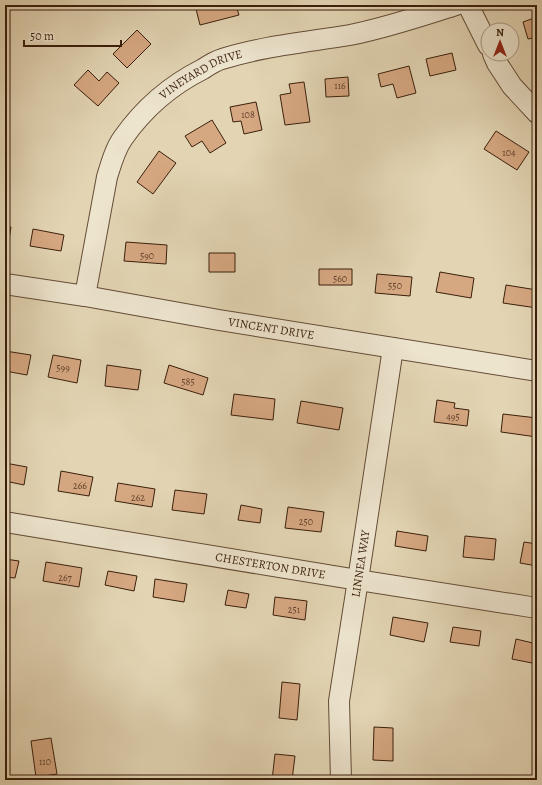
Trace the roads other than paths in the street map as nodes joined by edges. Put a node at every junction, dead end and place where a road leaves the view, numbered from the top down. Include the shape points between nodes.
1 (456, 5) edge
2 (468, 5) edge
3 (480, 29) edge
4 (497, 62) edge
5 (537, 113) edge
6 (5, 284) edge
7 (86, 296) junction
8 (393, 348) junction
9 (537, 371) edge
10 (5, 522) edge
11 (358, 580) junction
12 (537, 608) edge
13 (341, 780) edge

1 - 7 street, VINEYARD DRIVE via 385,28 250,51 220,60 187,77 158,98 122,138 112,161
2 - 3 street
4 - 5 street via 512,86
6 - 7 street, VINCENT DRIVE
7 - 8 street, VINCENT DRIVE
8 - 9 street, VINCENT DRIVE
8 - 11 street, LINNEA WAY
10 - 11 street, CHESTERTON DRIVE
11 - 12 street, CHESTERTON DRIVE
11 - 13 street, LINNEA WAY via 339,701

